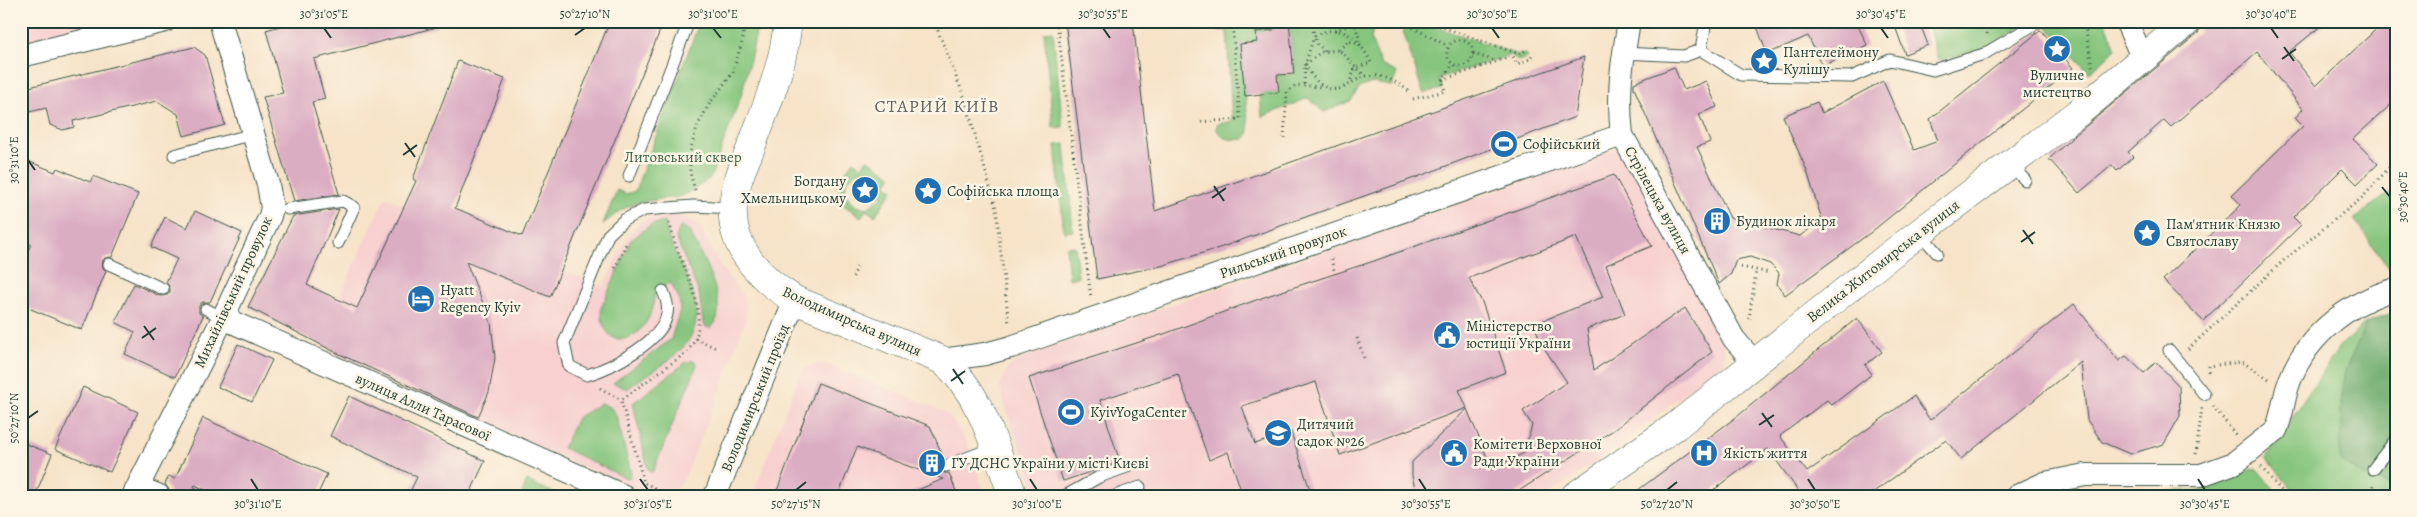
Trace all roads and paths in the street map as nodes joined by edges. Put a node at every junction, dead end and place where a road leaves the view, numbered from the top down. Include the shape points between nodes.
1 (165, 21) edge
2 (220, 21) edge
3 (689, 21) edge
4 (744, 21) edge
5 (788, 21) edge
6 (934, 21) edge
7 (1058, 21) edge
8 (1227, 21) edge
9 (1232, 21) edge
10 (1312, 21) edge
11 (1394, 21) edge
12 (1418, 21) edge
13 (1425, 21) edge
14 (1629, 21) edge
15 (1706, 21) edge
16 (2040, 21) edge
17 (2084, 21) edge
18 (2126, 21) edge
19 (2188, 21) edge
20 (1356, 23) edge
21 (1195, 24) dead end
22 (1406, 24) junction
23 (1336, 30) junction
24 (1314, 36) junction
25 (1360, 45) junction
26 (1448, 46) junction
27 (1339, 50) junction
28 (1526, 50) dead end
29 (1701, 50) junction
30 (1325, 51) junction
31 (1533, 52) dead end
32 (1623, 53) junction
33 (1472, 54) junction
34 (21, 56) edge
35 (2142, 59) junction
36 (1497, 61) junction
37 (1453, 64) junction
38 (1305, 65) junction
39 (1355, 68) junction
40 (1366, 76) junction
41 (1442, 80) junction
42 (2095, 80) dead end
43 (1350, 83) junction
44 (1304, 84) junction
45 (1325, 88) junction
46 (1410, 92) dead end
47 (1413, 99) dead end
48 (1201, 122) dead end
49 (253, 134) junction
50 (1622, 134) junction
51 (1284, 138) dead end
52 (174, 155) dead end
53 (2396, 160) edge
54 (629, 176) dead end
55 (693, 206) junction
56 (733, 208) junction
57 (288, 209) dead end
58 (675, 219) dead end
59 (1919, 232) junction
60 (628, 239) dead end
61 (338, 243) dead end
62 (1937, 253) dead end
63 (1331, 258) dead end
64 (109, 264) dead end
65 (857, 267) dead end
66 (1741, 267) dead end
67 (1756, 270) junction
68 (1770, 273) dead end
69 (1335, 274) dead end
70 (611, 277) dead end
71 (853, 277) dead end
72 (163, 289) dead end
73 (2396, 289) edge
74 (663, 291) dead end
75 (795, 300) junction
76 (1091, 301) dead end
77 (215, 314) junction
78 (1749, 319) dead end
79 (1009, 334) dead end
80 (1357, 338) dead end
81 (696, 339) junction
82 (716, 348) dead end
83 (2172, 355) joint
84 (1364, 358) dead end
85 (942, 360) junction
86 (1754, 362) junction
87 (2287, 390) junction
88 (603, 391) dead end
89 (2204, 394) junction
90 (621, 400) junction
91 (2396, 439) edge
92 (2240, 440) dead end
93 (995, 447) junction
94 (946, 466) dead end
95 (1127, 467) dead end
96 (2261, 467) dead end
97 (2373, 469) dead end
98 (2191, 475) junction
99 (1140, 487) dead end
100 (136, 489) edge
101 (162, 491) dead end
102 (1068, 494) edge
103 (624, 496) edge
104 (654, 496) edge
105 (715, 496) edge
106 (1013, 496) edge
107 (1088, 496) edge
108 (1115, 496) edge
109 (1575, 496) edge
110 (2017, 496) edge
111 (2286, 496) edge

1 - 34 street
2 - 49 street, Михайлівський провулок
3 - 54 lane
4 - 55 path via 743,38 733,72 708,106 692,144 690,173 696,188
5 - 56 main road, Володимирська вулиця via 785,47 774,86 736,188
6 - 79 path via 965,99 996,208
7 - 76 path
8 - 21 path
9 - 48 path via 1240,119
10 - 24 path
11 - 22 path
12 - 22 path
13 - 28 path via 1519,54
14 - 32 street, Стрілецька вулиця
15 - 29 lane
16 - 29 lane via 1984,54 1933,70 1890,60 1852,77 1740,75
17 - 42 path
18 - 35 street
19 - 35 main road, Велика Житомирська вулиця
20 - 23 path
20 - 25 path
22 - 26 path
23 - 24 path via 1326,30
23 - 25 path
24 - 30 path
24 - 38 path
25 - 27 path via 1348,41
25 - 39 path via 1371,63
26 - 33 path via 1455,40 1464,40 1471,46
26 - 37 path via 1447,58
27 - 30 path
27 - 39 path via 1350,58
29 - 32 lane via 1684,56
30 - 38 path
31 - 36 path via 1530,59 1516,64 1513,56
32 - 50 street, Стрілецька вулиця via 1618,104
33 - 36 path
33 - 37 path via 1465,65
35 - 59 main road, Велика Житомирська вулиця via 2079,112 2018,172
36 - 41 path
37 - 41 path
38 - 44 path
38 - 45 path
39 - 40 path
39 - 43 path
40 - 43 path
40 - 46 path via 1380,76 1397,82
41 - 47 path via 1445,91
43 - 45 path via 1340,88
44 - 45 path
44 - 51 path via 1296,85 1287,92
49 - 52 lane
49 - 77 street, Михайлівський провулок via 272,208
50 - 85 street, Рильський провулок via 1011,347
50 - 86 street, Стрілецька вулиця via 1734,339
53 - 83 path via 2363,197
55 - 56 lane
55 - 74 lane via 644,210 624,220 608,235 564,343 569,366 587,375 602,371 654,337 667,315
56 - 75 main road, Володимирська вулиця via 737,235 744,252 777,289
57 - 61 lane via 343,201 354,207
58 - 81 path via 670,218 673,240 698,306 700,324
59 - 62 lane
59 - 86 main road, Велика Житомирська вулиця
60 - 70 path
63 - 69 path
64 - 72 lane
65 - 71 path
66 - 67 path
67 - 68 path
67 - 78 path
73 - 87 street via 2378,294 2337,318 2313,341 2296,367
75 - 85 main road, Володимирська вулиця
75 - 105 street, Володимирський проїзд
77 - 100 street, Михайлівський провулок
77 - 103 street, вулиця Алли Тарасової
80 - 84 path
81 - 82 path
81 - 90 path via 687,352
83 - 89 lane
85 - 93 main road, Володимирська вулиця via 955,371 970,393
86 - 109 main road, Велика Житомирська вулиця via 1676,426
87 - 89 path via 2242,362 2209,366
87 - 98 street, bridge via 2276,430 2234,463
88 - 90 path
89 - 92 path
89 - 98 path via 2199,442
90 - 104 path via 644,483 657,489
91 - 97 lane
93 - 94 lane
93 - 106 main road, Володимирська вулиця
95 - 102 lane via 1098,477
96 - 111 path
98 - 110 street via 2086,475 2045,483
99 - 108 lane
100 - 101 lane
102 - 107 lane

